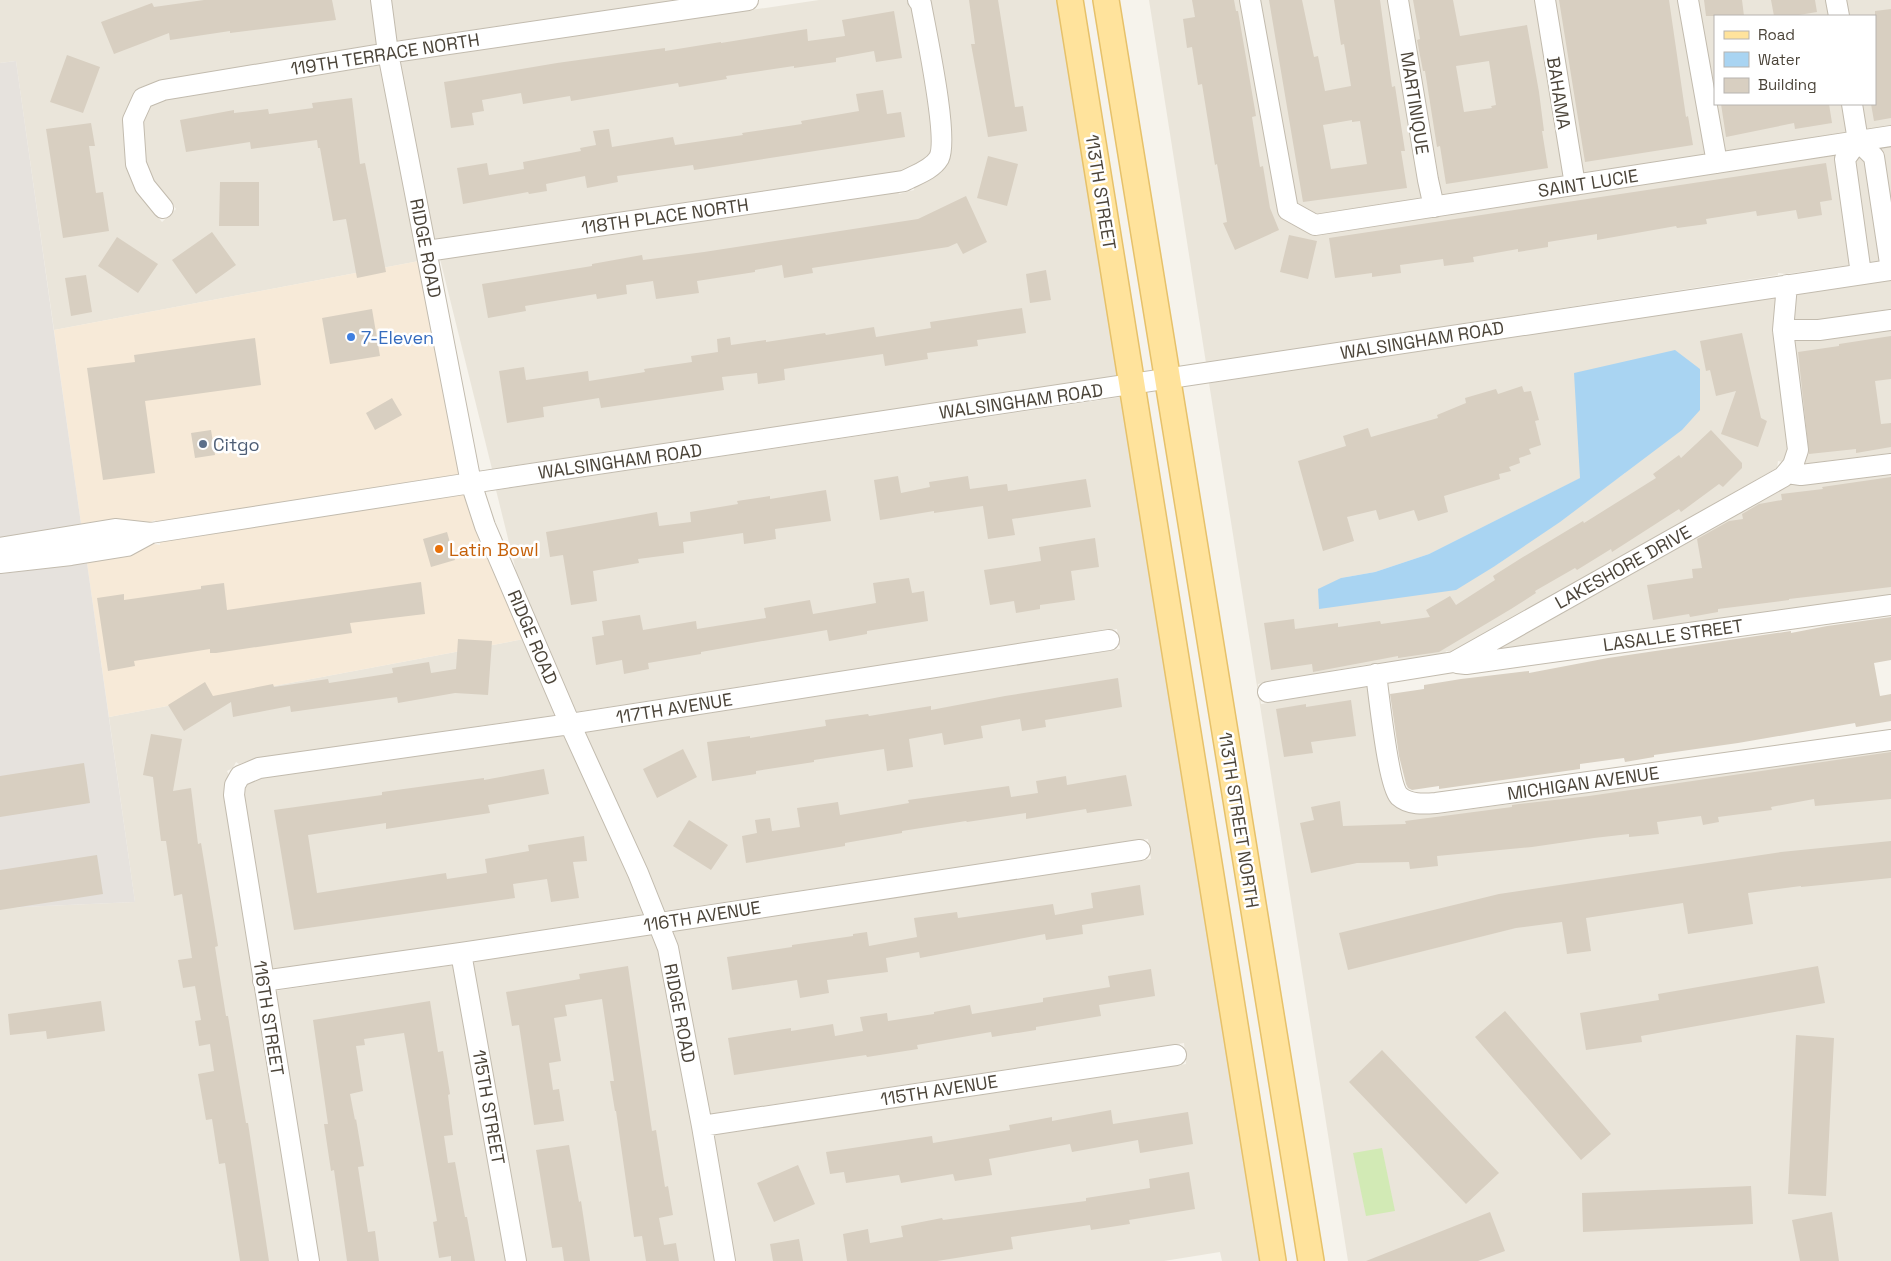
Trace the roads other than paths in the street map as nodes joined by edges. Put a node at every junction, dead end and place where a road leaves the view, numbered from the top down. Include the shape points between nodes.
1 (381, 0) edge
2 (748, 0) edge
3 (918, 0) edge
4 (1070, 0) edge
5 (1106, 0) edge
6 (1250, 0) edge
7 (1398, 0) edge
8 (1545, 0) edge
9 (1688, 0) edge
10 (1836, 0) edge
11 (1839, 15) edge
12 (388, 53) junction
13 (1852, 105) edge
14 (1891, 136) edge
15 (1858, 141) junction
16 (1717, 163) junction
17 (1575, 185) junction
18 (1434, 206) junction
19 (162, 208) dead end
20 (427, 251) junction
21 (1891, 270) edge
22 (1861, 274) junction
23 (1787, 285) junction
24 (1891, 320) edge
25 (1783, 330) junction
26 (1167, 379) junction
27 (1132, 384) junction
28 (1891, 464) edge
29 (1787, 473) junction
30 (472, 483) junction
31 (151, 533) junction
32 (0, 548) edge
33 (0, 564) edge
34 (1891, 605) edge
35 (1109, 640) dead end
36 (1454, 662) junction
37 (1376, 674) junction
38 (1268, 692) dead end
39 (570, 724) junction
40 (1891, 740) edge
41 (240, 776) joint
42 (1140, 850) dead end
43 (658, 922) junction
44 (461, 954) junction
45 (263, 982) junction
46 (1176, 1055) dead end
47 (702, 1126) junction
48 (309, 1261) edge
49 (516, 1261) edge
50 (725, 1261) edge
51 (1273, 1261) edge
52 (1311, 1261) edge

1 - 12 street, RIDGE ROAD
2 - 12 street, 119TH TERRACE NORTH
3 - 20 street, 118TH PLACE NORTH via 942,131 939,157 928,169 904,181
4 - 27 main road, 113TH STREET
5 - 26 main road, 113TH STREET
6 - 18 street, SAINT LUCIE via 1288,210 1315,225
7 - 18 street, MARTINIQUE
8 - 17 street, BAHAMA
9 - 16 street
10 - 11 street
12 - 19 street, 119TH TERRACE NORTH via 163,90 143,98 133,120 136,164 145,186
12 - 20 street, RIDGE ROAD
13 - 15 street
14 - 15 street, SAINT LUCIE
15 - 16 street, SAINT LUCIE
15 - 21 street via 1874,157
15 - 22 street via 1845,159
16 - 17 street, SAINT LUCIE
17 - 18 street, SAINT LUCIE
20 - 30 street, RIDGE ROAD
21 - 22 street, WALSINGHAM ROAD
22 - 23 street, WALSINGHAM ROAD
23 - 25 street
23 - 26 street, WALSINGHAM ROAD
24 - 25 street via 1819,330
25 - 29 street via 1798,450
26 - 27 street, WALSINGHAM ROAD
26 - 52 main road, 113TH STREET NORTH
27 - 30 street, WALSINGHAM ROAD
27 - 51 main road, 113TH STREET NORTH
28 - 29 street via 1801,475
29 - 36 street, LAKESHORE DRIVE
30 - 31 street, WALSINGHAM ROAD
30 - 39 street, RIDGE ROAD via 485,526
31 - 32 street, WALSINGHAM ROAD via 115,529
31 - 33 street, WALSINGHAM ROAD via 127,546
34 - 36 street, LASALLE STREET via 1466,664
35 - 39 street, 117TH AVENUE
36 - 37 street, LAKESHORE DRIVE
37 - 38 street, LAKESHORE DRIVE
37 - 40 street, MICHIGAN AVENUE via 1394,786 1398,795 1418,804
39 - 41 street, 117TH AVENUE via 259,768
39 - 43 street, RIDGE ROAD
41 - 45 street, 116TH STREET via 234,795
42 - 43 street, 116TH AVENUE
43 - 44 street, 116TH AVENUE
43 - 47 street, RIDGE ROAD via 668,948
44 - 45 street, 116TH AVENUE
44 - 49 street, 115TH STREET
45 - 48 street, 116TH STREET
46 - 47 street, 115TH AVENUE
47 - 50 street, RIDGE ROAD

